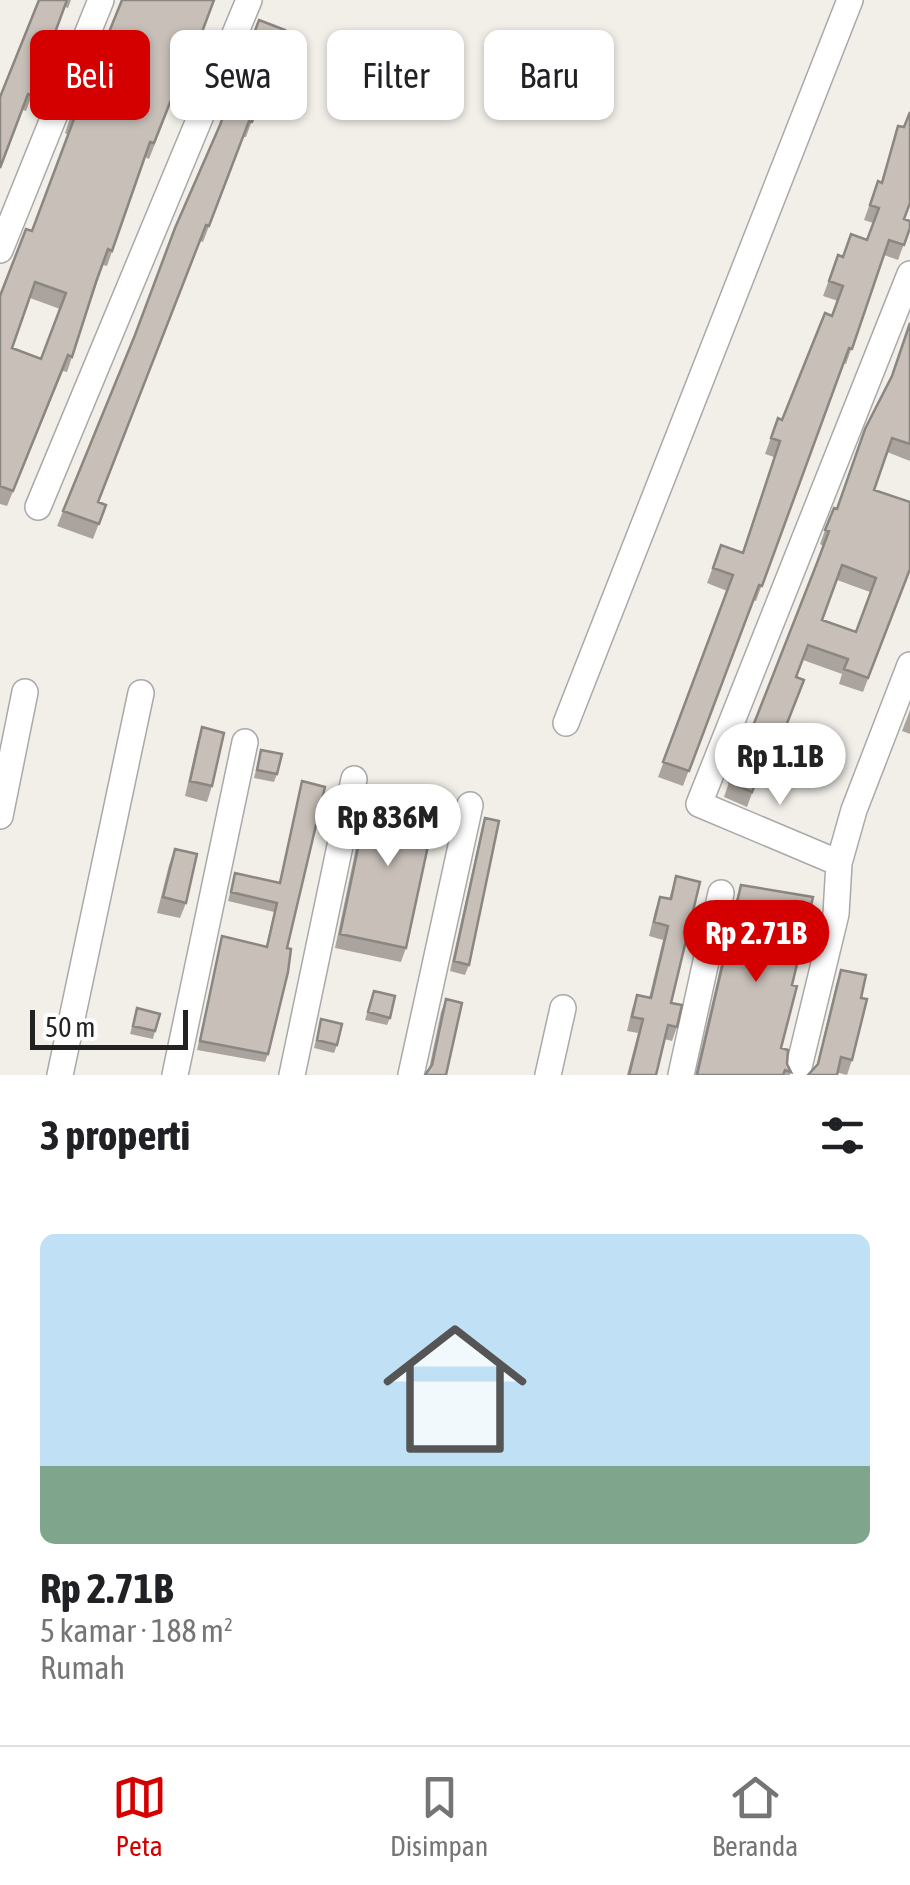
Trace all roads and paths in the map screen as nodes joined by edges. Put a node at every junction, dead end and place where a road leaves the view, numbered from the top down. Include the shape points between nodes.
1 (102, 0) edge
2 (249, 0) edge
3 (850, 0) edge
4 (0, 250) edge
5 (910, 274) edge
6 (38, 507) dead end
7 (910, 665) edge
8 (25, 692) dead end
9 (140, 693) dead end
10 (566, 723) dead end
11 (245, 742) dead end
12 (354, 779) dead end
13 (470, 805) dead end
14 (0, 816) edge
15 (840, 863) junction
16 (721, 893) dead end
17 (563, 1008) dead end
18 (60, 1075) edge
19 (175, 1075) edge
20 (292, 1075) edge
21 (411, 1075) edge
22 (548, 1075) edge
23 (681, 1075) edge
24 (797, 1075) edge

1 - 4 street
2 - 6 street
3 - 10 street
5 - 15 street via 700,804
7 - 15 street
8 - 14 street
9 - 18 street
11 - 19 street
12 - 20 street
13 - 21 street
15 - 24 street via 836,914
16 - 23 street
17 - 22 street

